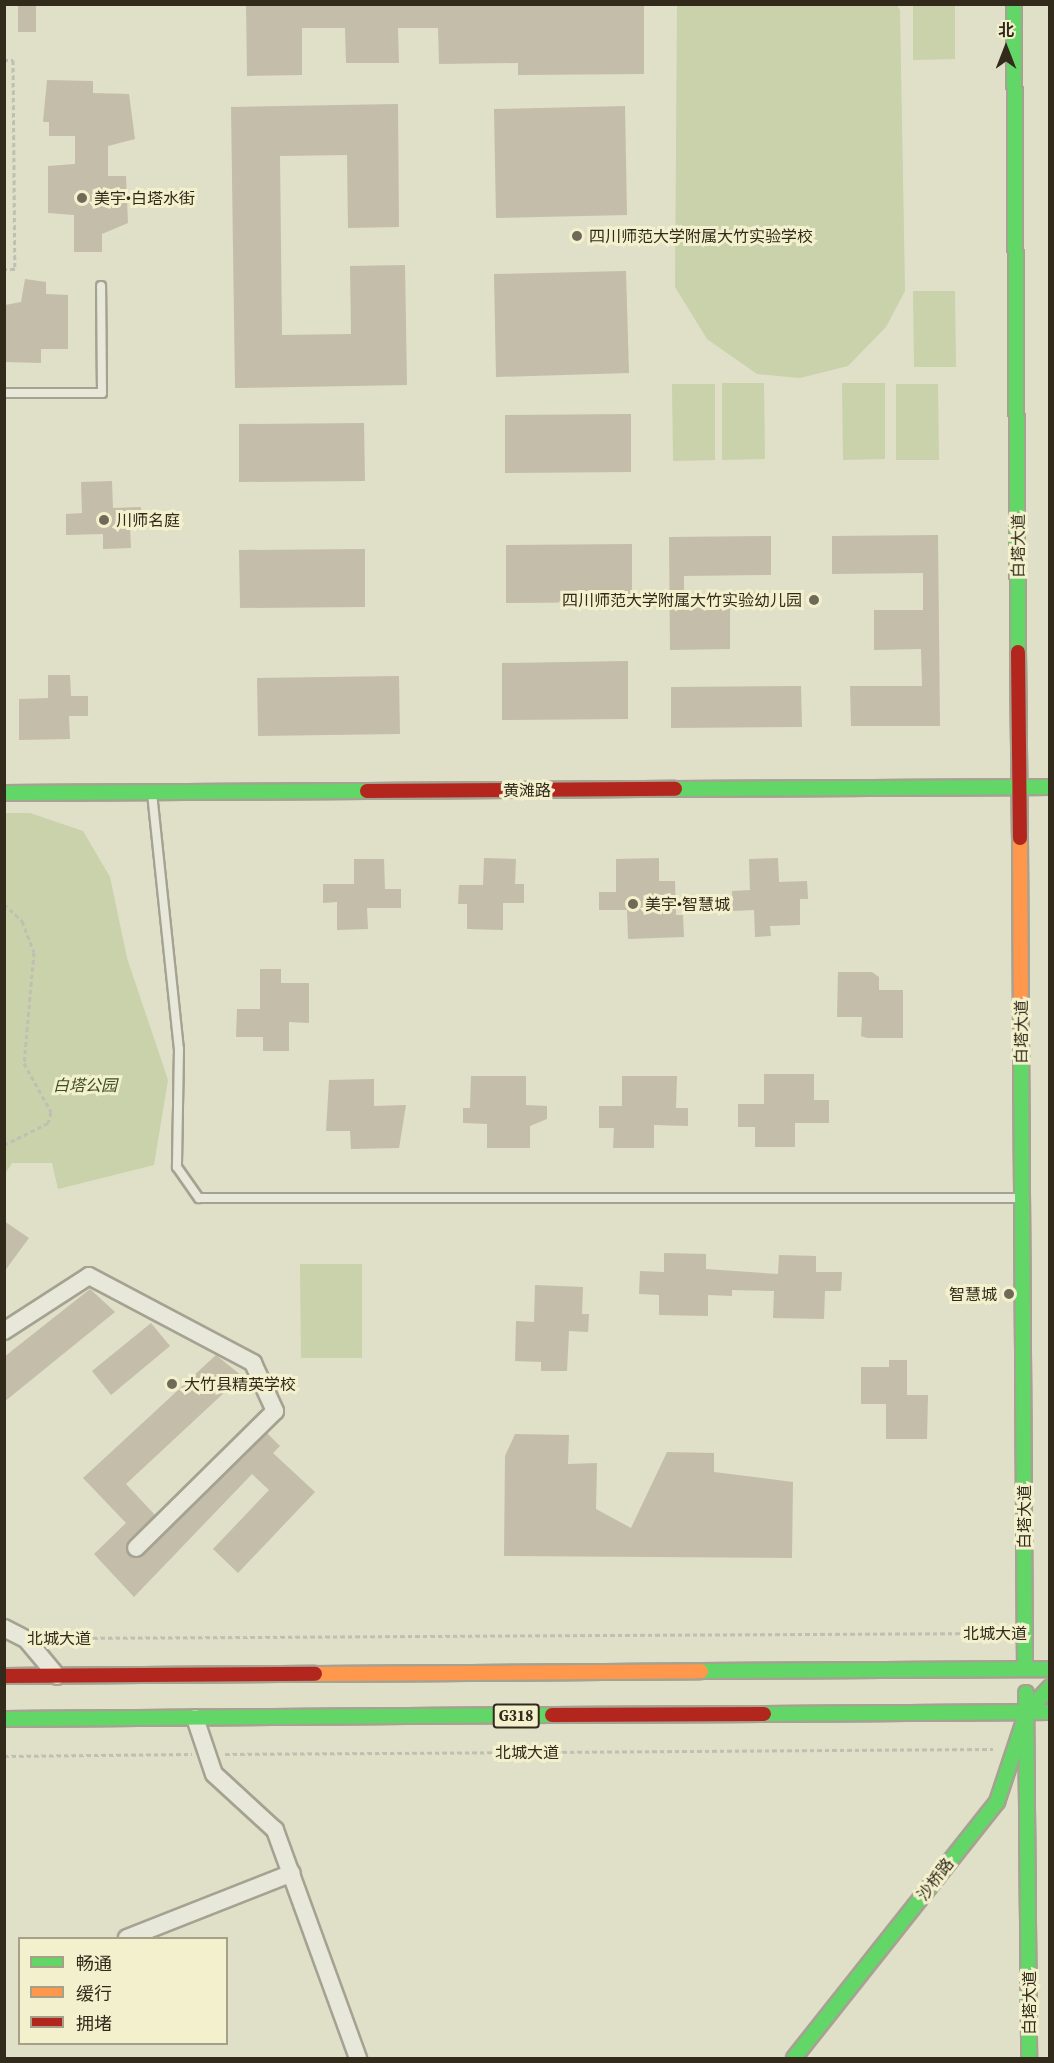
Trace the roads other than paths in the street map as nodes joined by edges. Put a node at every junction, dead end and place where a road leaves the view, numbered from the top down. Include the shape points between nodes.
1 (1014, 4) edge
2 (102, 286) dead end
3 (4, 393) edge
4 (1019, 788) junction
5 (1050, 788) edge
6 (152, 792) junction
7 (4, 793) edge
8 (1022, 1198) junction
9 (4, 1331) edge
10 (136, 1548) dead end
11 (4, 1628) edge
12 (1025, 1669) junction
13 (1050, 1669) edge
14 (4, 1676) edge
15 (57, 1676) junction
16 (1050, 1687) edge
17 (1026, 1712) junction
18 (1050, 1712) edge
19 (195, 1718) junction
20 (4, 1719) edge
21 (292, 1873) junction
22 (130, 1937) edge
23 (358, 2058) edge
24 (794, 2058) edge
25 (1029, 2058) edge

1 - 4 main road, 白塔大道
2 - 3 lane via 102,393
4 - 5 main road, 黄滩路
4 - 6 main road, 黄滩路
4 - 8 main road, 白塔大道
6 - 7 main road, 黄滩路
6 - 8 lane via 179,1048 177,1167 199,1198
8 - 12 main road, 白塔大道
9 - 10 street via 89,1276 253,1364 275,1411
11 - 15 street via 26,1639
12 - 13 main road
12 - 15 main road
12 - 17 main road, 白塔大道
14 - 15 main road
16 - 17 main road, 沙桥路
17 - 18 main road, G318
17 - 19 main road, G318
17 - 24 main road, 沙桥路 via 997,1802
17 - 25 main road, 白塔大道
19 - 20 main road, G318
19 - 21 street via 214,1774 275,1830
21 - 22 street
21 - 23 street

